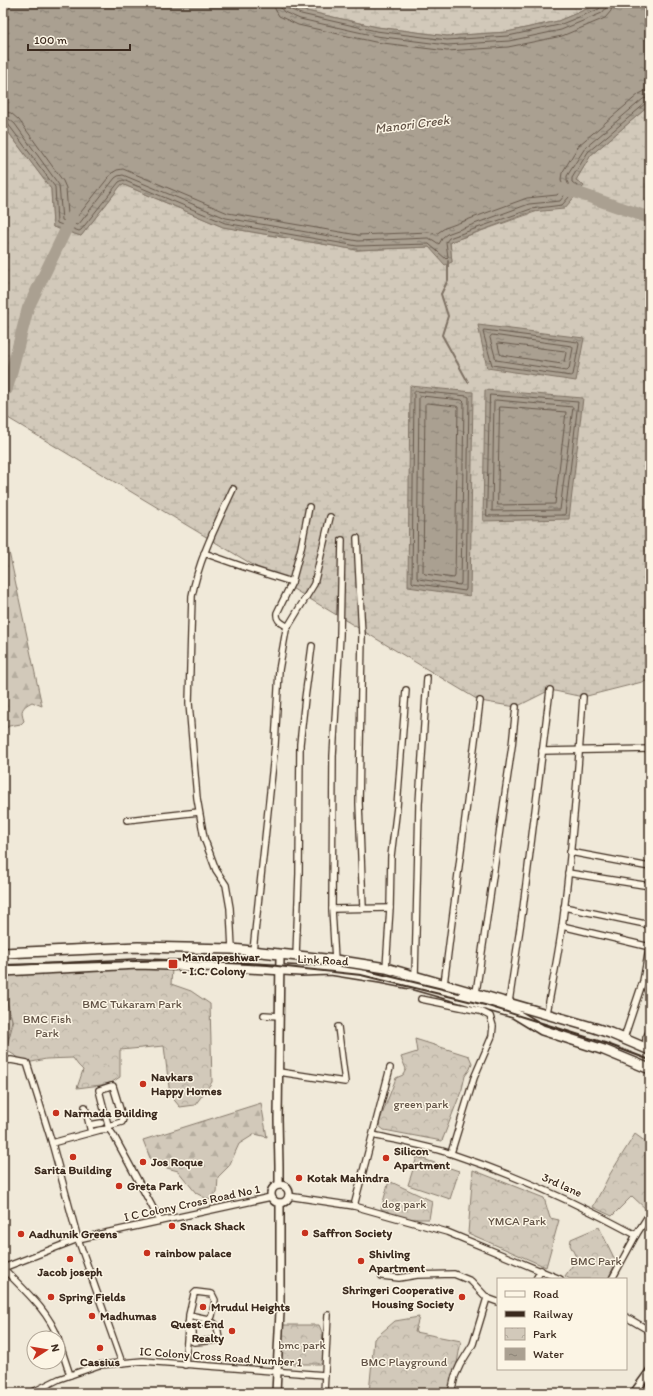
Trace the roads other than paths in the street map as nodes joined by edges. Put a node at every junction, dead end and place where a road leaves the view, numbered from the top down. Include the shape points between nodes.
1 (233, 489) dead end
2 (309, 507) dead end
3 (330, 517) dead end
4 (357, 538) dead end
5 (342, 540) dead end
6 (204, 553) junction
7 (292, 582) junction
8 (288, 627) junction
9 (312, 646) dead end
10 (427, 678) dead end
11 (406, 690) dead end
12 (550, 690) dead end
13 (583, 697) dead end
14 (480, 701) dead end
15 (516, 707) dead end
16 (650, 749) edge
17 (542, 751) junction
18 (580, 751) junction
19 (199, 812) junction
20 (127, 820) dead end
21 (570, 852) junction
22 (650, 867) edge
23 (568, 873) junction
24 (650, 886) edge
25 (564, 907) junction
26 (362, 908) junction
27 (390, 908) junction
28 (332, 909) junction
29 (650, 925) edge
30 (562, 926) junction
31 (650, 945) edge
32 (232, 949) junction
33 (253, 951) junction
34 (3, 953) edge
35 (280, 955) junction
36 (296, 956) junction
37 (335, 960) junction
38 (386, 968) junction
39 (3, 970) edge
40 (279, 970) junction
41 (416, 976) junction
42 (444, 984) junction
43 (476, 993) junction
44 (421, 998) dead end
45 (509, 1002) junction
46 (547, 1013) junction
47 (264, 1014) dead end
48 (279, 1014) junction
49 (338, 1027) dead end
50 (650, 1030) edge
51 (624, 1038) junction
52 (648, 1049) edge
53 (3, 1061) edge
54 (390, 1068) dead end
55 (650, 1069) edge
56 (279, 1072) junction
57 (85, 1107) dead end
58 (101, 1123) dead end
59 (90, 1126) junction
60 (109, 1128) junction
61 (3, 1132) edge
62 (91, 1132) junction
63 (373, 1135) junction
64 (3, 1140) edge
65 (52, 1143) junction
66 (451, 1154) junction
67 (278, 1185) junction
68 (288, 1196) junction
69 (271, 1197) junction
70 (280, 1203) junction
71 (354, 1206) junction
72 (650, 1213) edge
73 (160, 1221) junction
74 (636, 1235) junction
75 (78, 1239) junction
76 (3, 1268) edge
77 (541, 1270) junction
78 (382, 1276) dead end
79 (537, 1278) edge
80 (558, 1278) edge
81 (613, 1278) edge
82 (487, 1298) junction
83 (497, 1302) edge
84 (189, 1315) junction
85 (328, 1315) dead end
86 (627, 1318) edge
87 (190, 1324) junction
88 (54, 1330) edge
89 (650, 1331) edge
90 (66, 1363) edge
91 (122, 1363) junction
92 (185, 1365) junction
93 (650, 1371) edge
94 (278, 1372) junction
95 (70, 1375) junction
96 (324, 1375) junction
97 (31, 1393) edge
98 (276, 1393) edge
99 (324, 1393) edge
100 (451, 1393) edge
101 (634, 1393) edge

1 - 6 street
2 - 7 street
3 - 8 street via 314,584
4 - 26 street via 362,635 359,803
5 - 28 street via 340,635 332,756
6 - 7 street
6 - 19 street via 192,596 189,703
7 - 8 street via 277,612 278,620
8 - 33 street via 279,670 275,745
9 - 36 street via 300,744
10 - 41 street via 420,804
11 - 27 street via 391,856
12 - 17 street
13 - 18 street
14 - 42 street
15 - 43 street
16 - 18 street
17 - 18 street
17 - 45 street
18 - 21 street
19 - 20 street
19 - 32 street via 204,838 216,870 226,885
21 - 22 street
21 - 23 street
23 - 24 street
23 - 25 street
25 - 29 street
25 - 30 street
26 - 27 street
26 - 28 street
27 - 38 street
28 - 37 street
30 - 31 street
30 - 46 street
31 - 51 street via 643,981
32 - 33 main road, Link Road
32 - 34 main road, Link Road via 138,947
33 - 35 main road, Link Road
35 - 36 main road, Link Road
35 - 40 street
36 - 37 main road, Link Road
37 - 38 main road, Link Road
38 - 41 main road, Link Road
39 - 40 main road, Link Road via 138,964
40 - 48 street
40 - 55 main road, Link Road via 330,970 411,984 514,1013 542,1030 604,1050
41 - 42 main road, Link Road
42 - 43 main road, Link Road
43 - 45 main road, Link Road
44 - 66 street via 480,1011 490,1016 493,1026 492,1036 474,1078
45 - 46 main road, Link Road
46 - 51 main road, Link Road
47 - 48 street
48 - 56 street
49 - 56 street via 345,1082
50 - 52 street via 646,1038
51 - 52 main road, Link Road
53 - 65 street via 27,1063
54 - 63 street
56 - 67 street
57 - 59 street
58 - 59 street
59 - 62 street
60 - 60 street via 99,1090 113,1086 123,1119
60 - 62 street
60 - 73 street
61 - 64 street
62 - 65 street
63 - 66 street, 3rd lane
63 - 71 street
65 - 75 street
66 - 74 street, 3rd lane via 515,1176
67 - 68 street via 286,1188
67 - 69 street via 272,1188
68 - 70 street
68 - 71 street
69 - 70 street via 274,1202
69 - 73 street, I C Colony Cross Road No 1
70 - 94 street
71 - 77 street via 448,1232
72 - 74 street
73 - 75 street, I C Colony Cross Road No 1
74 - 81 street
75 - 76 street, I C Colony Cross Road No 1
75 - 91 street
76 - 88 street via 41,1308
77 - 79 street
77 - 80 street
78 - 82 street via 399,1278 454,1274 471,1281
82 - 83 street
82 - 100 street via 473,1344 455,1376
84 - 84 street via 196,1292 212,1294 214,1300 210,1318
84 - 87 street
85 - 96 street
86 - 89 street
87 - 87 street via 216,1324 220,1338 194,1342
87 - 92 street
90 - 95 street
91 - 92 street, IC Colony Cross Road Number 1 via 143,1361
91 - 95 street, IC Colony Cross Road Number 1 via 99,1365
92 - 94 street, IC Colony Cross Road Number 1
93 - 101 street
94 - 96 street, IC Colony Cross Road Number 1
94 - 98 street
95 - 97 street, IC Colony Cross Road Number 1
96 - 99 street

